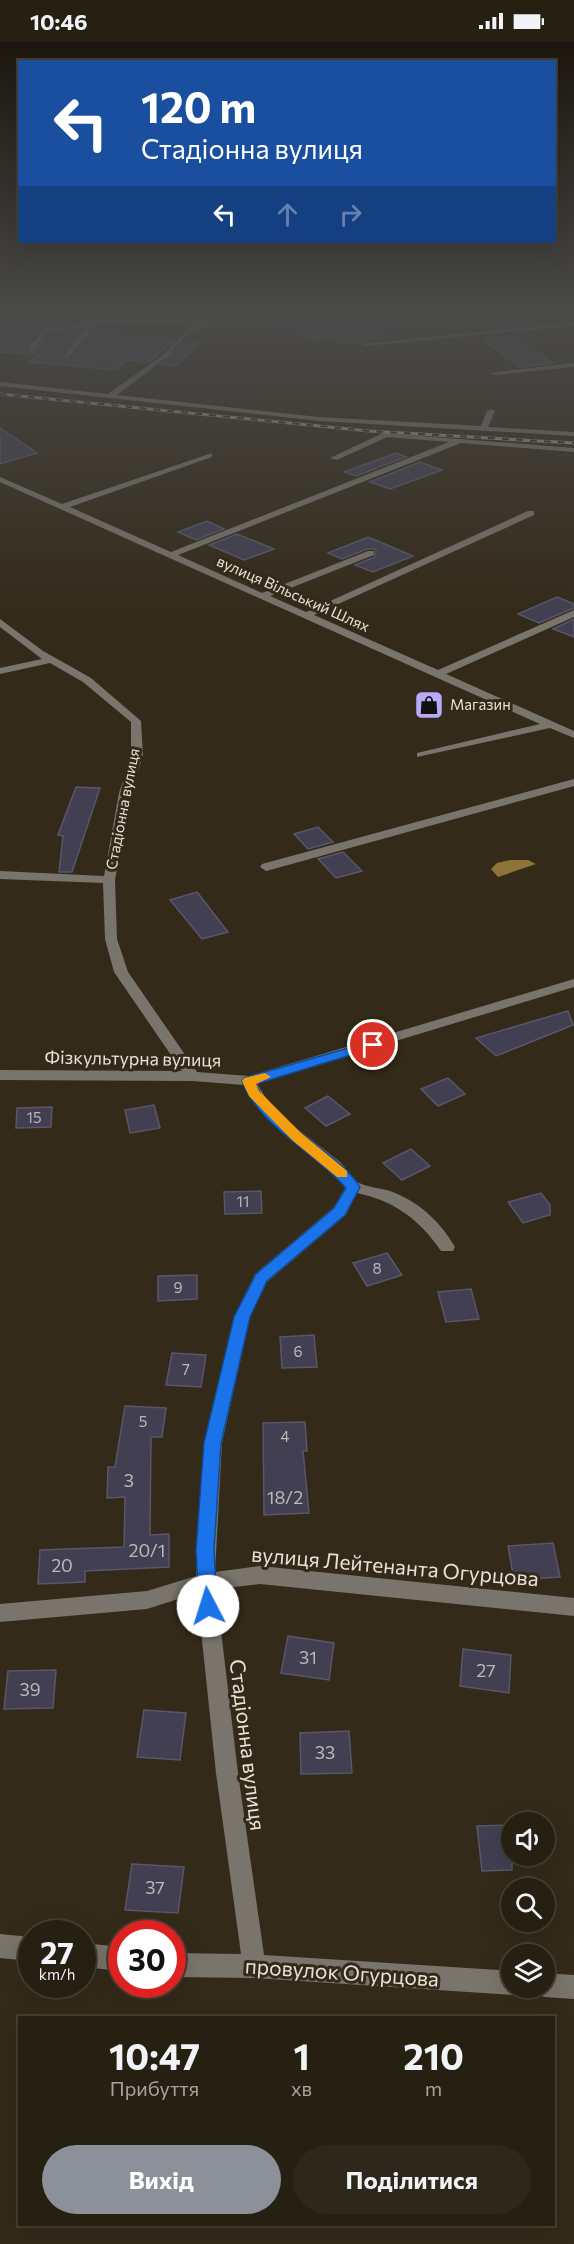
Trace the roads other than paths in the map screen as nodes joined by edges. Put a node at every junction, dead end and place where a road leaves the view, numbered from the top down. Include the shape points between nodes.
1 (290, 416) edge
2 (489, 416) edge
3 (483, 430) junction
4 (574, 434) edge
5 (460, 441) junction
6 (574, 449) edge
7 (210, 455) dead end
8 (334, 458) dead end
9 (0, 478) edge
10 (64, 507) junction
11 (531, 513) dead end
12 (371, 553) dead end
13 (171, 555) junction
14 (262, 596) junction
15 (574, 613) edge
16 (305, 616) junction
17 (0, 622) edge
18 (51, 660) junction
19 (0, 671) edge
20 (436, 675) junction
21 (550, 725) junction
22 (574, 735) edge
23 (421, 755) dead end
24 (574, 782) edge
25 (266, 867) dead end
26 (0, 874) edge
27 (109, 880) junction
28 (574, 983) edge
29 (0, 1075) edge
30 (193, 1076) junction
31 (249, 1081) junction
32 (353, 1187) junction
33 (447, 1247) dead end
34 (205, 1582) junction
35 (574, 1607) edge
36 (0, 1613) edge
37 (0, 1946) edge
38 (18, 1948) edge
39 (186, 1965) edge
40 (254, 1966) junction
41 (501, 1982) edge
42 (555, 1986) edge
43 (574, 1987) edge

1 - 3 street
2 - 3 street
3 - 4 street
5 - 6 street
5 - 8 street via 386,435
5 - 13 street
7 - 10 street
9 - 10 street, вулиця Вільський Шлях
10 - 13 street, вулиця Вільський Шлях
11 - 16 street
12 - 14 street
13 - 14 street, вулиця Вільський Шлях
14 - 16 street, вулиця Вільський Шлях
15 - 20 street
16 - 20 street, вулиця Вільський Шлях
17 - 18 street, Стадіонна вулиця
18 - 19 street
18 - 27 street, Стадіонна вулиця via 87,680 136,722 137,756 125,794
20 - 21 street, вулиця Вільський Шлях
21 - 22 street, вулиця Вільський Шлях
21 - 23 street
24 - 25 street
26 - 27 street
27 - 30 street, Стадіонна вулиця via 111,939 121,972
28 - 31 street, Фізкультурна вулиця
29 - 30 street, Фізкультурна вулиця
30 - 31 street, Фізкультурна вулиця
31 - 32 street via 265,1107 335,1166
32 - 33 street via 385,1193 421,1213
32 - 34 street, Стадіонна вулиця via 340,1211 261,1278 242,1317 213,1443
34 - 35 street, вулиця Лейтенанта Огурцова via 260,1575
34 - 36 street, вулиця Лейтенанта Огурцова via 147,1600
34 - 40 street, Стадіонна вулиця
37 - 38 street
39 - 40 street, провулок Огурцова
40 - 41 street, провулок Огурцова
42 - 43 street

